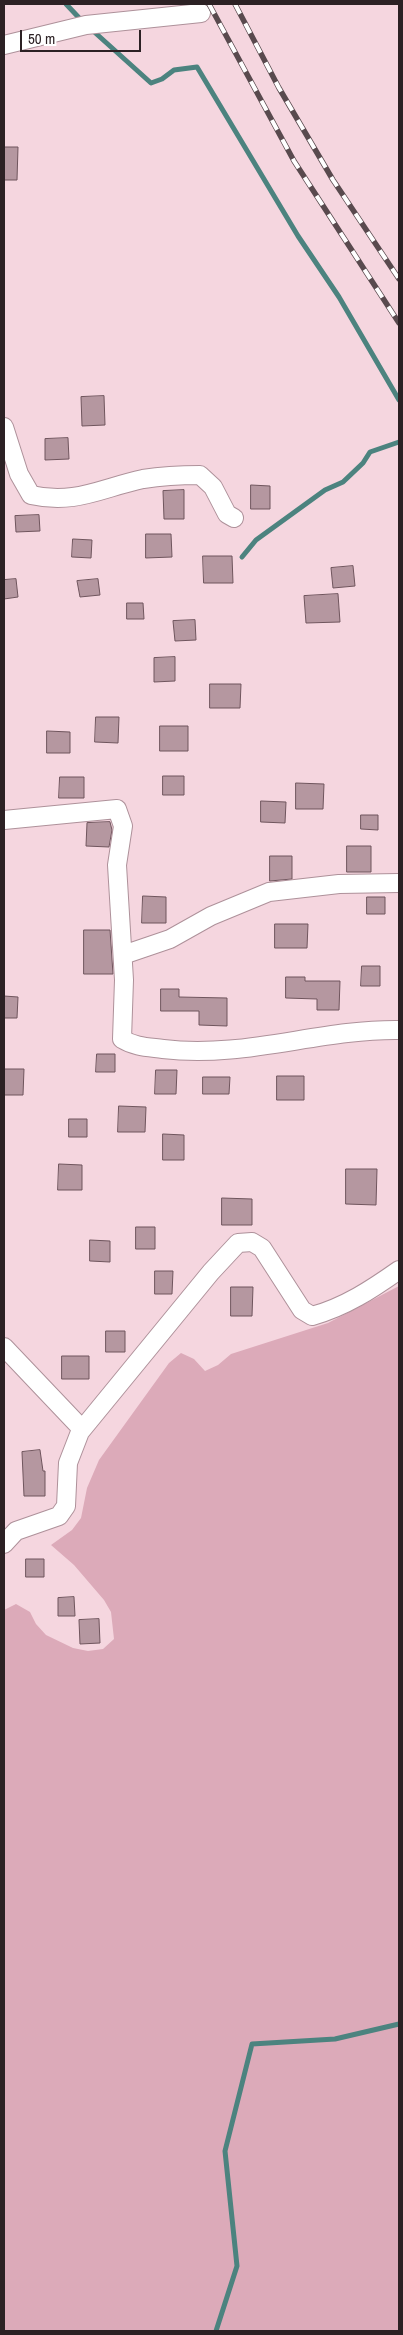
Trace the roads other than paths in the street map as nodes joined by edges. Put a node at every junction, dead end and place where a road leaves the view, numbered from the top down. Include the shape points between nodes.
1 (201, 13) dead end
2 (4, 45) edge
3 (4, 427) edge
4 (234, 518) dead end
5 (4, 820) edge
6 (399, 883) edge
7 (123, 955) junction
8 (399, 1030) edge
9 (399, 1270) edge
10 (4, 1347) edge
11 (82, 1429) junction
12 (4, 1544) edge

1 - 2 street via 93,25
3 - 4 street via 19,474 31,494 67,499 143,479 200,475 213,487 227,514
5 - 7 street via 118,809 123,826 117,865
6 - 7 street via 339,884 269,892 211,916 170,939
7 - 8 street via 122,1039 132,1045 185,1052 234,1051 342,1032
9 - 11 street via 362,1295 312,1316 302,1310 262,1248 252,1242 238,1243
10 - 11 street
11 - 12 street via 68,1463 66,1506 59,1516 16,1531

